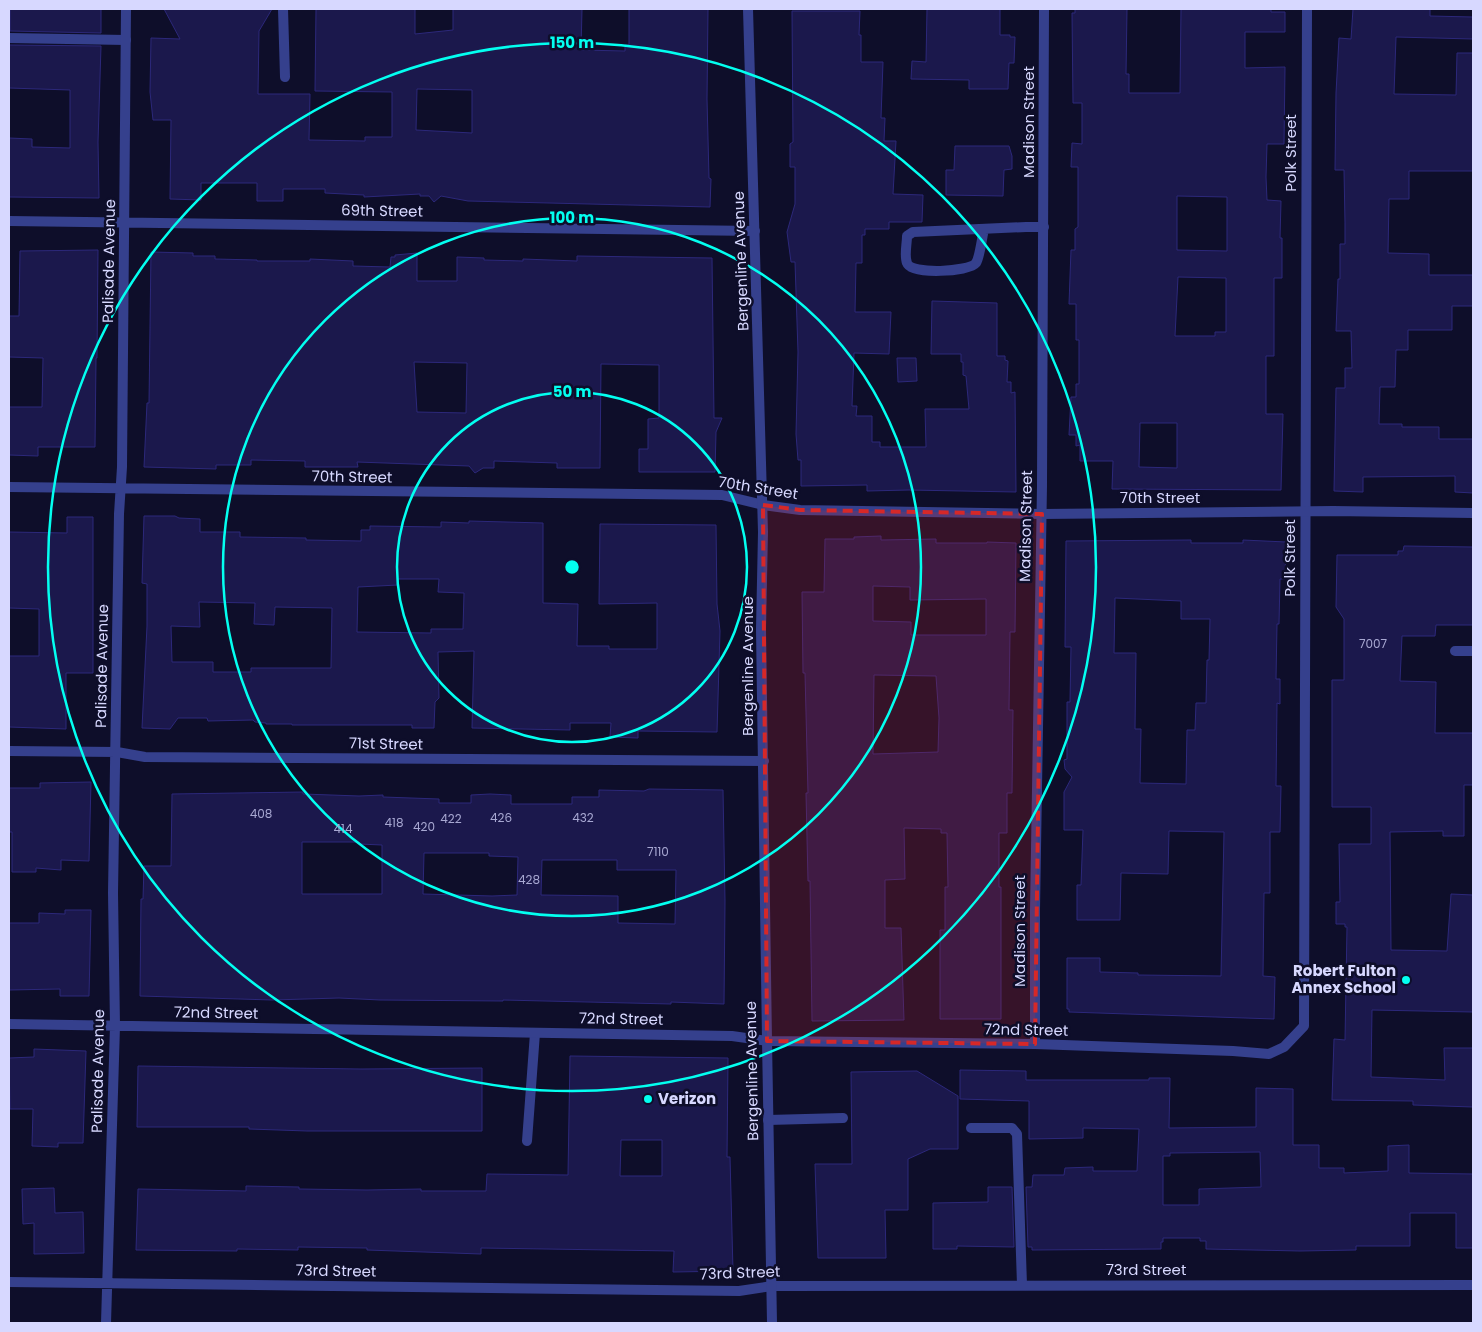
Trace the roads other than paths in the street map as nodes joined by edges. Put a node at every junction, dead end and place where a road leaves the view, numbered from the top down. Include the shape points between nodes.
1 (126, 9) edge
2 (283, 9) edge
3 (748, 9) edge
4 (1044, 9) edge
5 (1307, 9) edge
6 (9, 38) edge
7 (126, 40) junction
8 (285, 77) dead end
9 (9, 222) edge
10 (125, 222) junction
11 (1044, 227) junction
12 (984, 229) junction
13 (755, 231) junction
14 (9, 487) edge
15 (122, 489) junction
16 (763, 505) junction
17 (1305, 512) junction
18 (1473, 513) edge
19 (1042, 514) junction
20 (1456, 651) dead end
21 (1473, 651) edge
22 (9, 751) edge
23 (116, 752) junction
24 (764, 761) junction
25 (9, 1024) edge
26 (115, 1026) junction
27 (534, 1032) junction
28 (767, 1041) junction
29 (1035, 1044) junction
30 (1233, 1051) joint
31 (842, 1118) dead end
32 (768, 1120) junction
33 (970, 1128) dead end
34 (527, 1141) dead end
35 (9, 1282) edge
36 (106, 1282) junction
37 (1473, 1284) edge
38 (1022, 1285) junction
39 (772, 1286) junction
40 (106, 1323) edge
41 (772, 1323) edge

1 - 7 street, Palisade Avenue
2 - 8 street
3 - 13 street, Bergenline Avenue
4 - 11 street, Madison Street
5 - 17 street, Polk Street
6 - 7 street
7 - 10 street, Palisade Avenue
9 - 10 street, 69th Street
10 - 13 street, 69th Street
10 - 15 street, Palisade Avenue
11 - 12 street
11 - 19 street, Madison Street
12 - 12 street via 913,232 907,236 907,263 920,270 972,266 977,261
13 - 16 street, Bergenline Avenue
14 - 15 street, 70th Street
15 - 16 street, 70th Street via 722,495
15 - 23 street, Palisade Avenue
16 - 19 street, 70th Street via 800,510
16 - 24 street, Bergenline Avenue
17 - 18 street, 70th Street
17 - 19 street, 70th Street
17 - 30 street, Polk Street via 1304,1026 1284,1047 1269,1054
19 - 29 street, Madison Street
20 - 21 street
22 - 23 street, 71st Street
23 - 24 street, 71st Street via 145,757
23 - 26 street, Palisade Avenue
24 - 28 street, Bergenline Avenue
25 - 26 street, 72nd Street
26 - 27 street, 72nd Street
26 - 36 street, Palisade Avenue
27 - 28 street, 72nd Street via 732,1036
27 - 34 street
28 - 29 street, 72nd Street
28 - 32 street, Bergenline Avenue
29 - 30 street, 72nd Street
31 - 32 street
32 - 39 street, Bergenline Avenue
33 - 38 street via 1012,1128 1017,1134
35 - 36 street, 73rd Street
36 - 39 street, 73rd Street via 739,1291
36 - 40 street, Palisade Avenue
37 - 38 street, 73rd Street
38 - 39 street, 73rd Street
39 - 41 street, Bergenline Avenue

